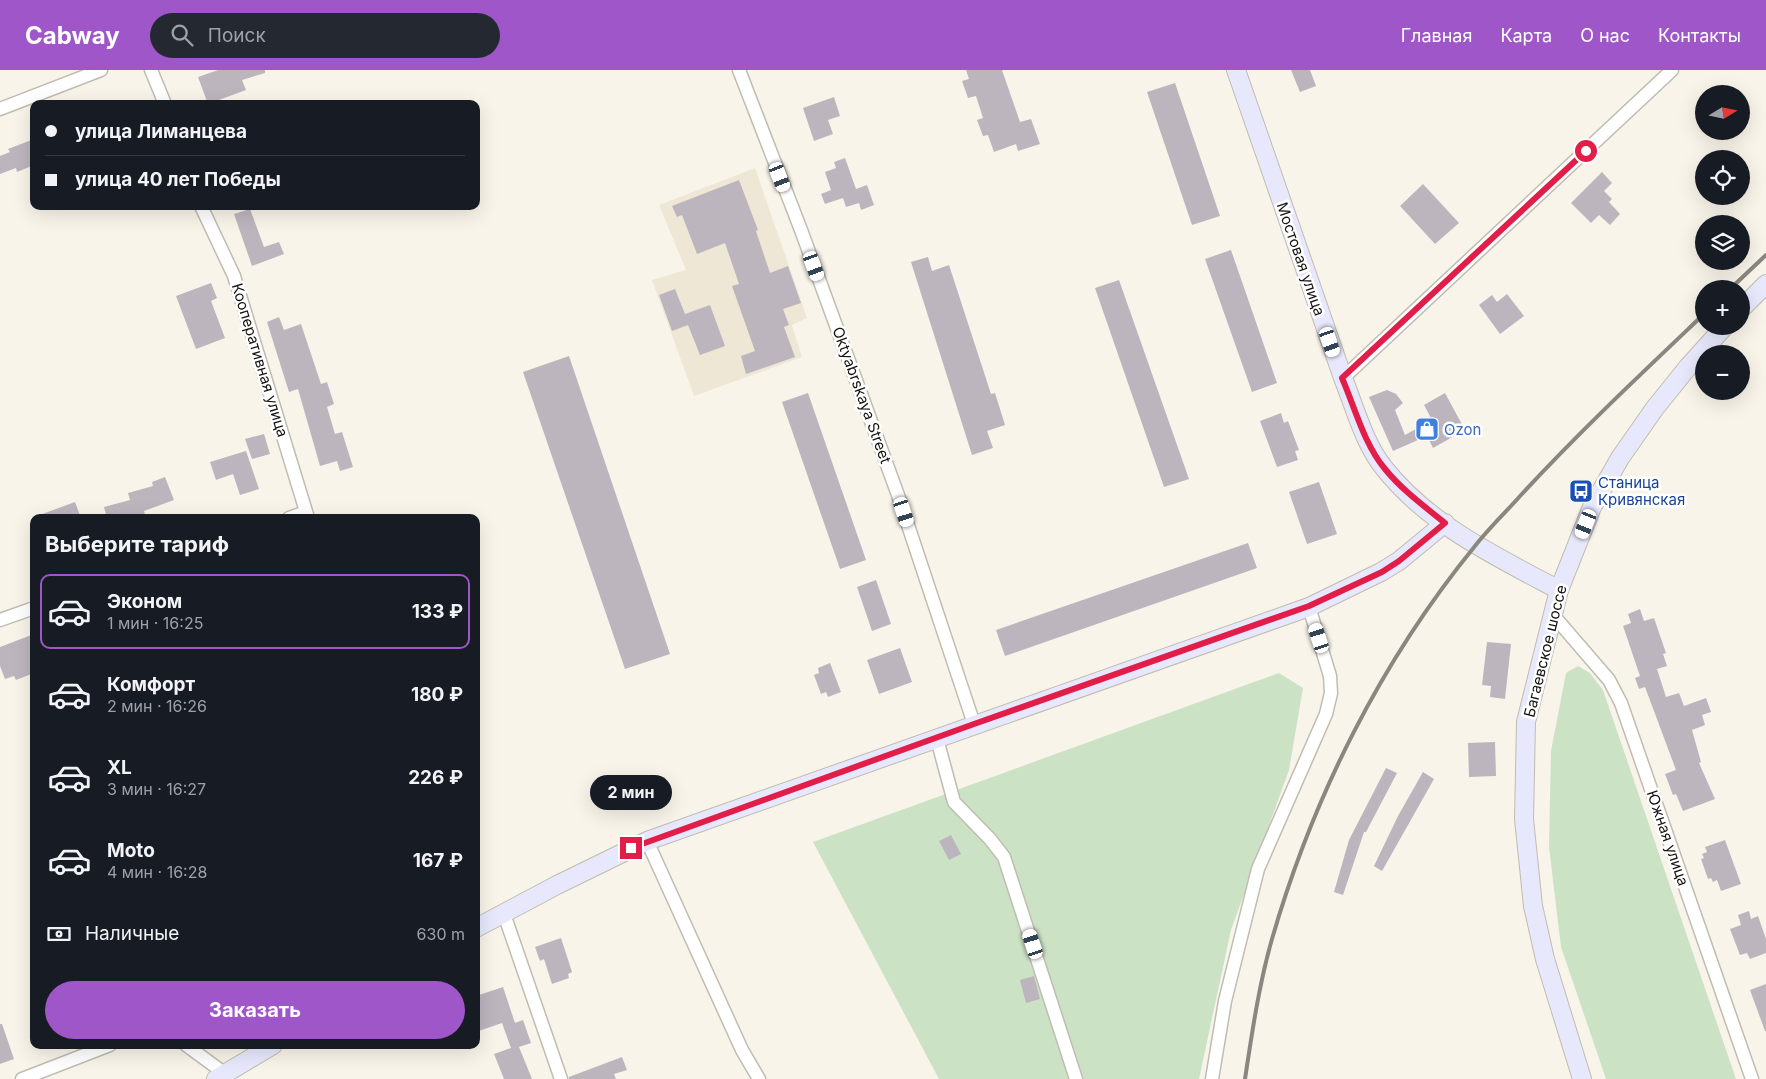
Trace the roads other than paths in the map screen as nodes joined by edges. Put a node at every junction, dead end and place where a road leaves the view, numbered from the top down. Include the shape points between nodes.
1 (101, 70) edge
2 (151, 70) edge
3 (739, 70) edge
4 (1236, 70) edge
5 (1672, 70) edge
6 (163, 100) edge
7 (0, 109) edge
8 (203, 210) edge
9 (1766, 284) edge
10 (1750, 300) edge
11 (1717, 335) edge
12 (1342, 378) junction
13 (307, 514) edge
14 (1445, 523) junction
15 (1559, 590) junction
16 (1309, 606) junction
17 (30, 609) edge
18 (1553, 615) junction
19 (0, 620) edge
20 (974, 724) junction
21 (937, 739) junction
22 (647, 841) junction
23 (504, 914) junction
24 (480, 924) edge
25 (100, 1049) edge
26 (190, 1049) edge
27 (266, 1049) edge
28 (220, 1076) edge
29 (22, 1079) edge
30 (561, 1079) edge
31 (758, 1079) edge
32 (1076, 1079) edge
33 (1212, 1079) edge
34 (1582, 1079) edge
35 (1752, 1079) edge

1 - 7 street
2 - 6 street
3 - 20 street, Oktyabrskaya Street via 898,495
4 - 12 street, Мостовая улица
5 - 12 street
8 - 13 street, Кооперативная улица via 234,276
9 - 10 street
11 - 15 street, Багаевское шоссе via 1655,408 1620,458 1592,507
12 - 14 street, Мостовая улица via 1362,429 1384,468 1411,496
14 - 15 street, Мостовая улица via 1475,546
14 - 16 street via 1382,572
15 - 18 street, Багаевское шоссе
16 - 20 street
16 - 33 street via 1326,661 1331,693 1326,714 1258,869 1225,1001
17 - 19 street
18 - 34 street, Багаевское шоссе via 1526,722 1524,819 1533,906 1545,960
18 - 35 street, Южная улица via 1610,680 1621,703
20 - 21 street
21 - 22 street
21 - 32 street via 954,802 1004,857
22 - 23 street
22 - 31 street
23 - 24 street
23 - 30 street
25 - 29 street
26 - 28 street
27 - 28 street

